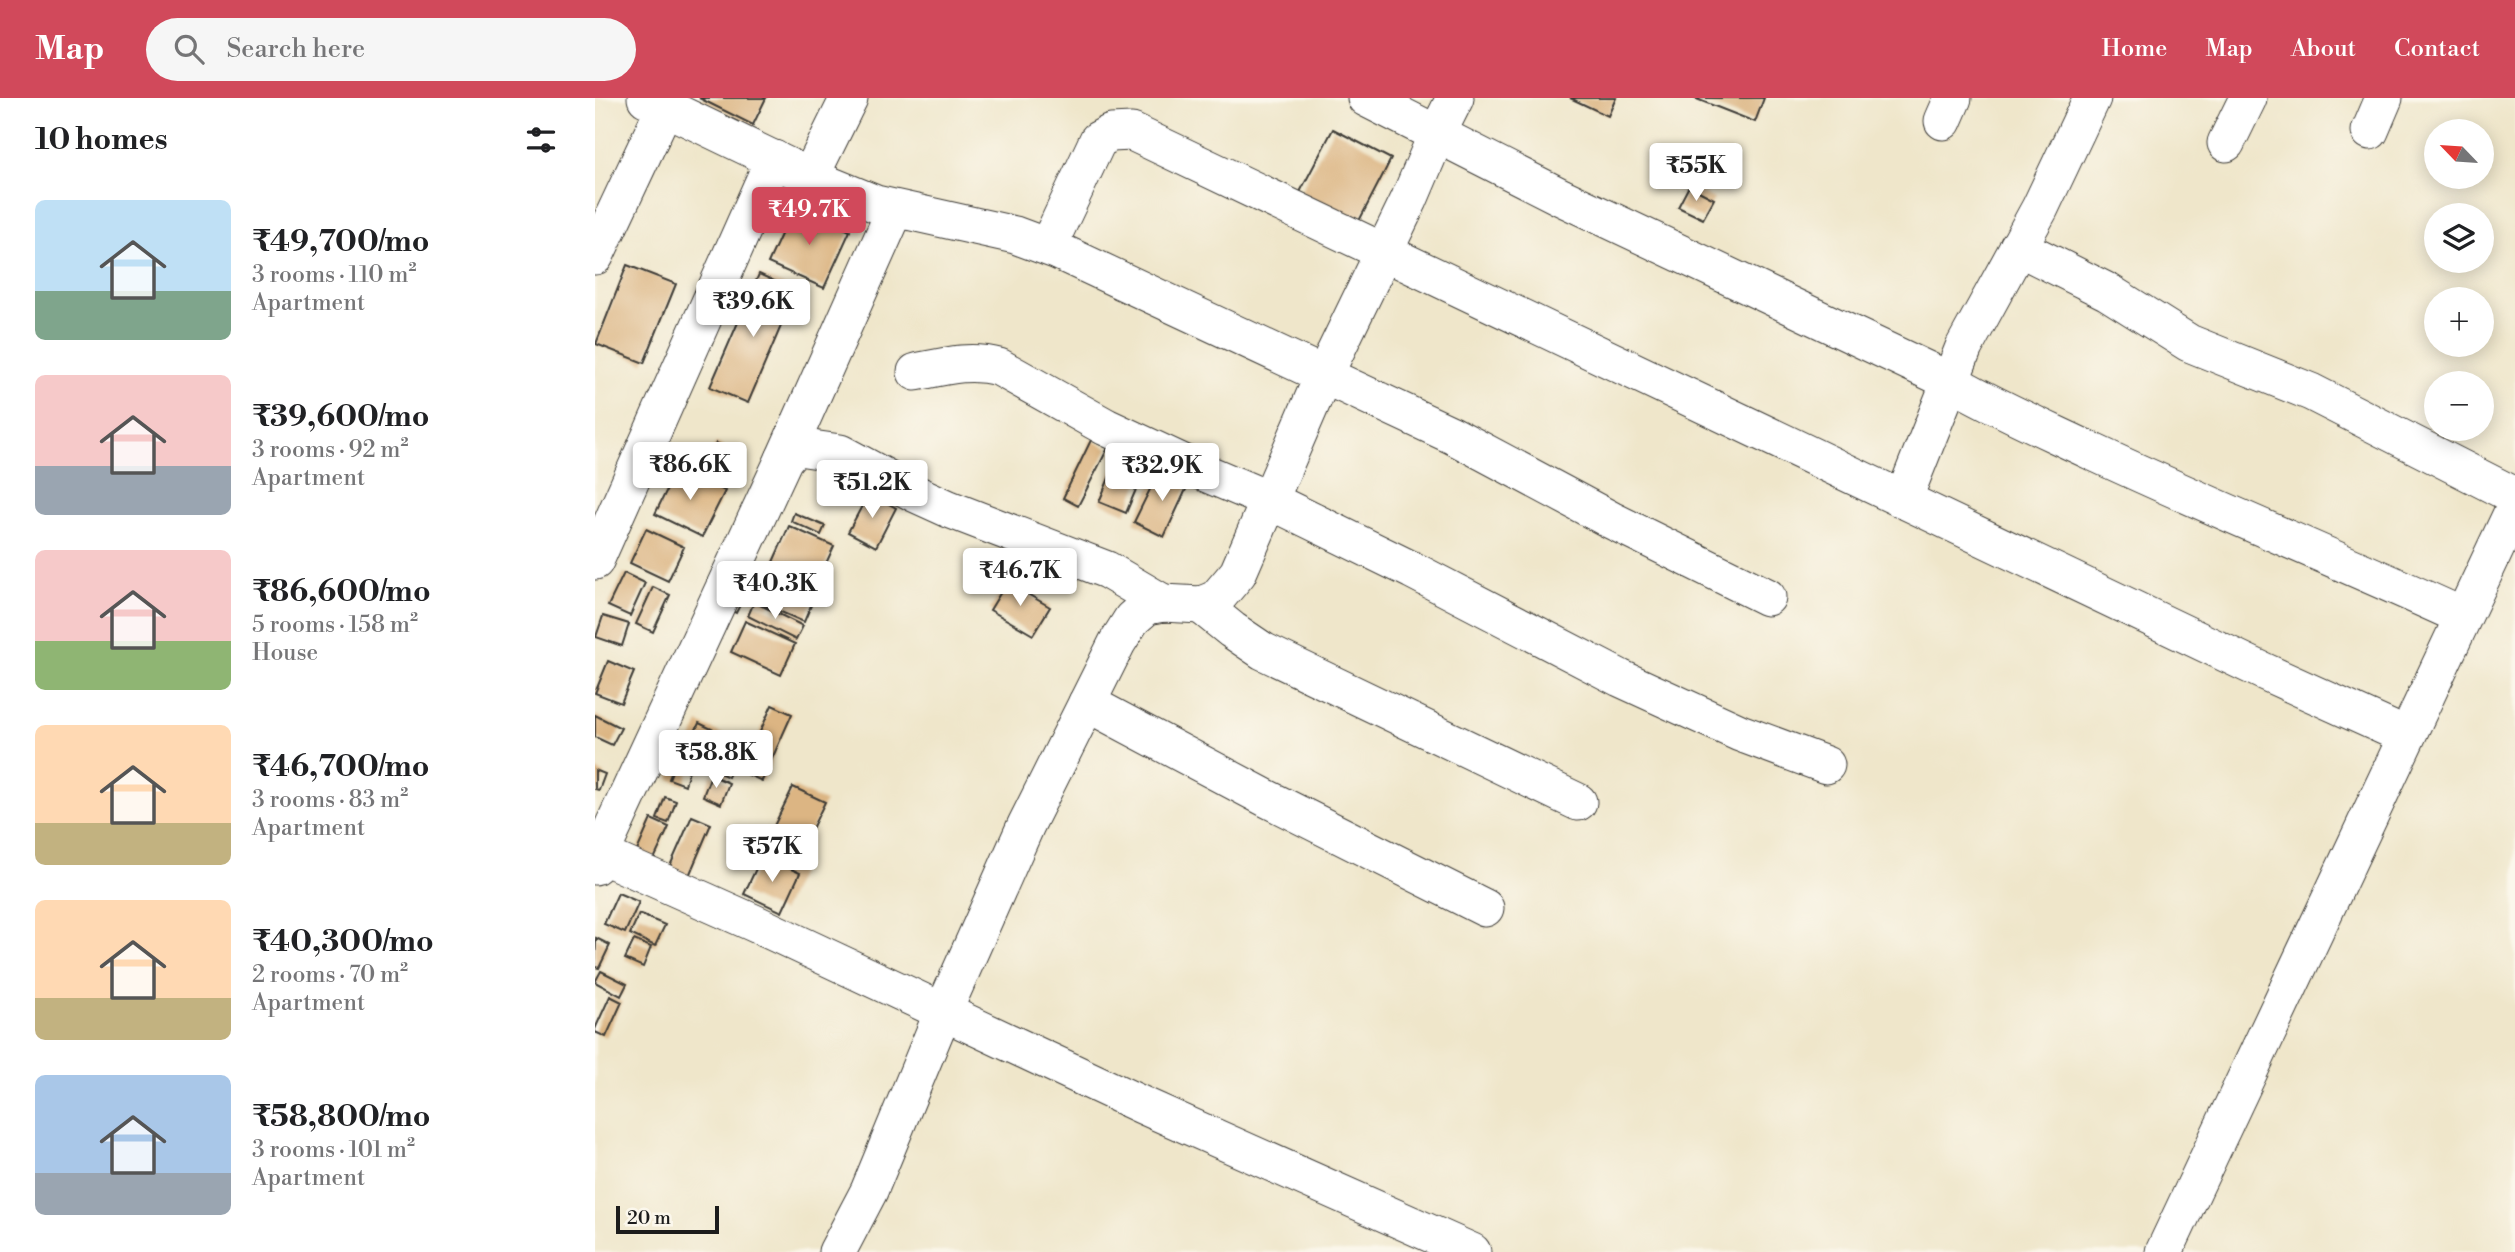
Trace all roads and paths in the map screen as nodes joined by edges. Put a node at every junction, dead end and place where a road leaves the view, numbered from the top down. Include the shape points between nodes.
1 (849, 98) edge
2 (1366, 98) edge
3 (1455, 98) edge
4 (2092, 98) edge
5 (2248, 98) edge
6 (656, 102) edge
7 (1437, 134) junction
8 (2226, 143) dead end
9 (774, 159) junction
10 (810, 177) junction
11 (895, 210) junction
12 (1048, 247) junction
13 (2018, 247) junction
14 (1384, 252) junction
15 (595, 257) edge
16 (916, 372) dead end
17 (1324, 377) junction
18 (1950, 381) junction
19 (784, 459) junction
20 (2515, 496) edge
21 (1269, 499) junction
22 (1903, 500) junction
23 (2515, 507) edge
24 (595, 561) edge
25 (1767, 597) dead end
26 (1163, 603) junction
27 (1201, 605) junction
28 (2462, 616) junction
29 (1087, 703) junction
30 (2406, 736) junction
31 (1826, 765) dead end
32 (1579, 802) dead end
33 (597, 858) edge
34 (1485, 908) dead end
35 (943, 1012) junction
36 (837, 1252) edge
37 (1472, 1252) edge
38 (2164, 1252) edge

1 - 10 street
2 - 7 street
3 - 7 street
4 - 13 street
5 - 8 street
6 - 9 street
6 - 15 street
7 - 14 street
7 - 18 street
9 - 10 street
9 - 24 street
10 - 11 street
11 - 12 street
11 - 19 street
12 - 14 street via 1098,141 1111,133 1132,132
12 - 17 street
13 - 18 street
13 - 20 street via 2108,292 2198,348 2311,392
14 - 17 street
14 - 22 street
16 - 21 street via 965,363 999,367 1106,427
17 - 21 street
17 - 25 street via 1452,435
18 - 22 street
18 - 28 street via 2151,479
19 - 26 street via 798,447 840,453 949,509 1107,570
19 - 33 street
21 - 27 street via 1238,573 1216,599
21 - 31 street via 1620,678 1741,733
22 - 30 street
23 - 28 street
26 - 27 street
26 - 29 street via 1147,606 1132,620
27 - 32 street via 1263,651
28 - 30 street
29 - 34 street
29 - 35 street via 1026,825
30 - 38 street
33 - 35 street via 754,923
35 - 36 street via 869,1191
35 - 37 street

